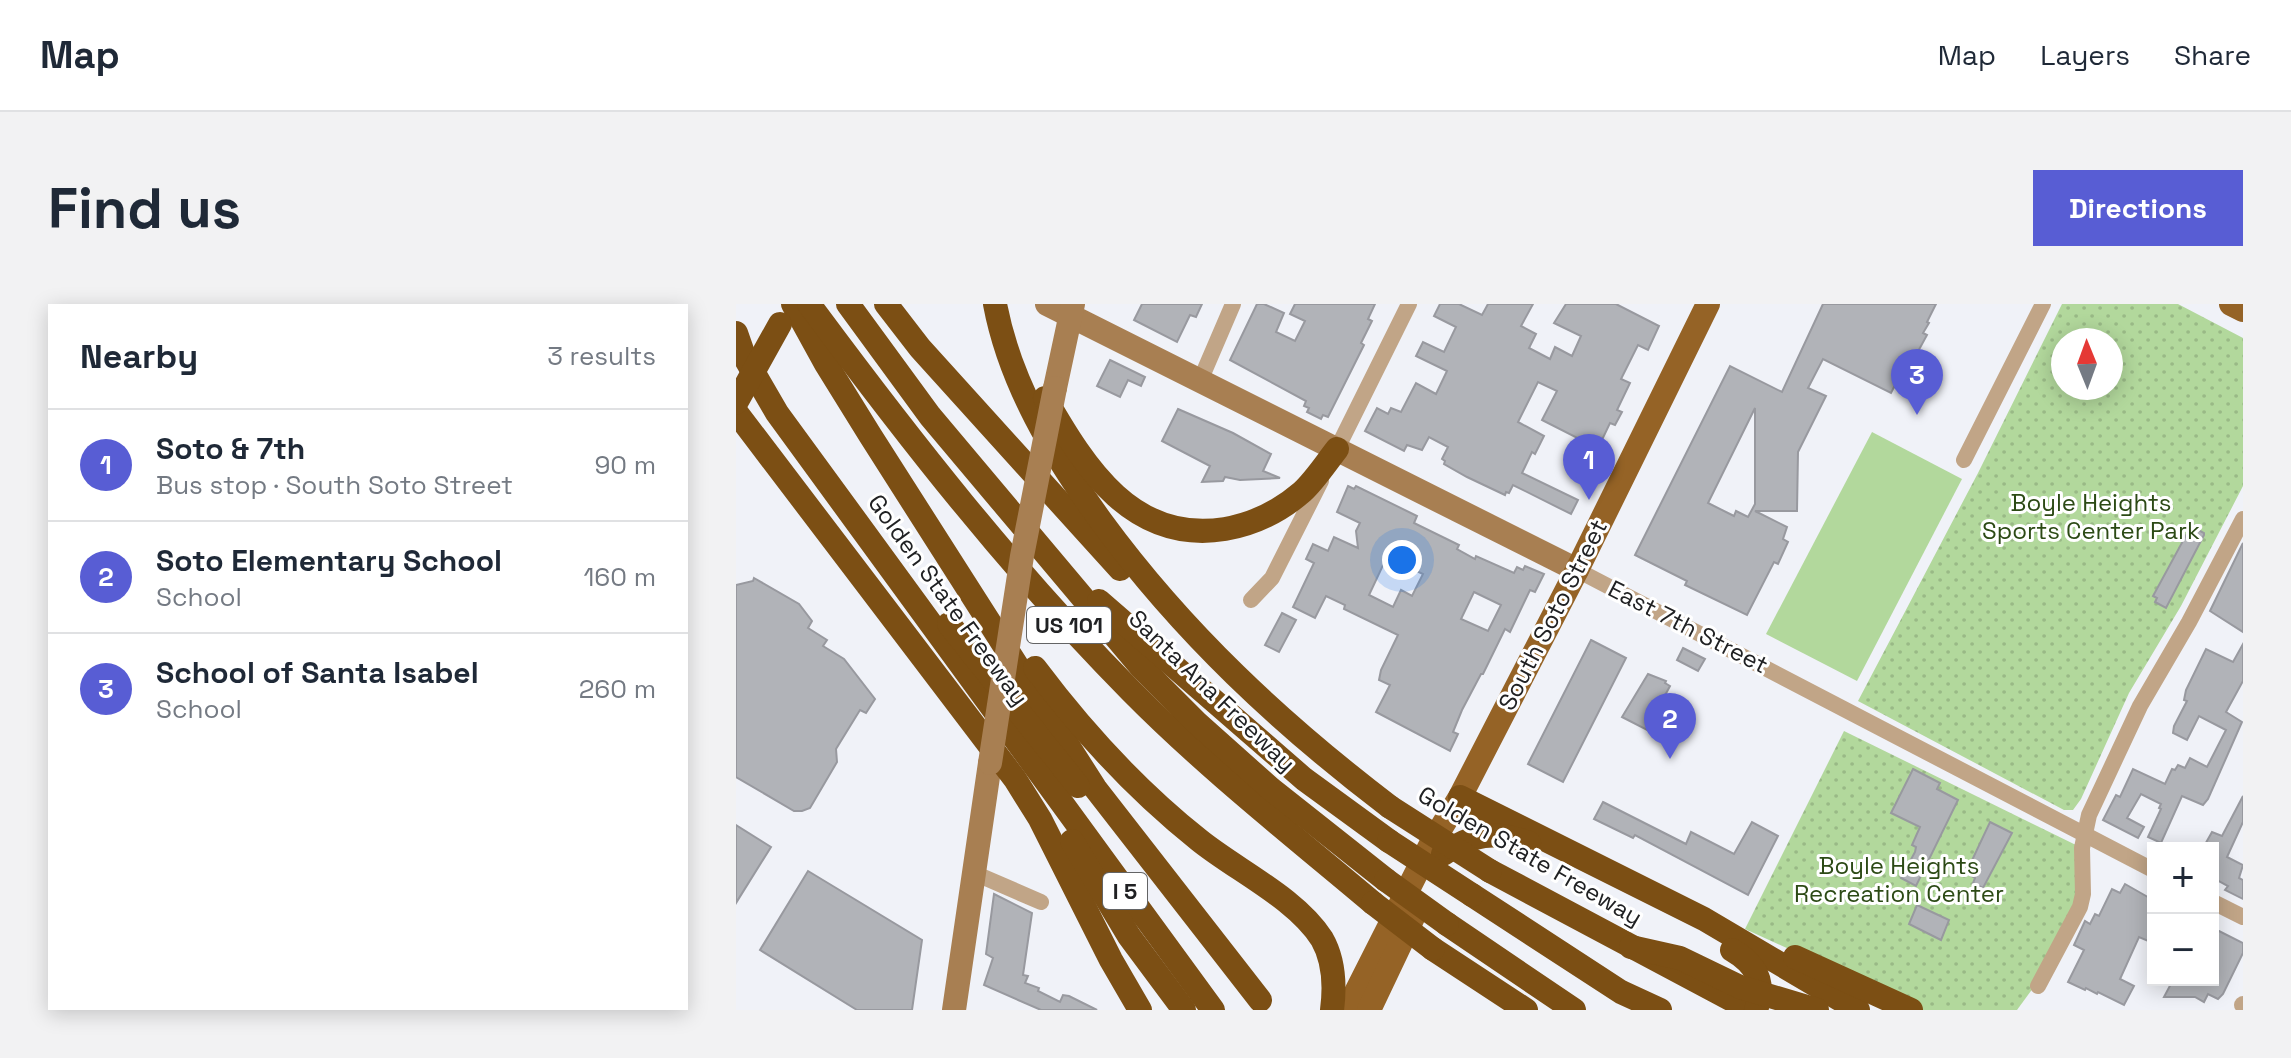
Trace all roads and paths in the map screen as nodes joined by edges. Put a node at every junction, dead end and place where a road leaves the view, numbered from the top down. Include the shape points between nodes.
1 (809, 304) edge
2 (848, 304) edge
3 (886, 304) edge
4 (995, 304) edge
5 (1005, 304) edge
6 (1047, 304) edge
7 (1233, 304) edge
8 (1409, 304) edge
9 (1708, 304) edge
10 (2043, 304) edge
11 (2231, 304) edge
12 (789, 309) edge
13 (1071, 310) edge
14 (2243, 310) edge
15 (736, 333) edge
16 (1200, 381) junction
17 (736, 403) edge
18 (736, 412) edge
19 (1337, 449) junction
20 (1964, 460) dead end
21 (2243, 519) edge
22 (873, 544) junction
23 (1048, 558) junction
24 (1577, 570) junction
25 (1251, 600) dead end
26 (986, 617) junction
27 (1206, 648) junction
28 (1038, 771) junction
29 (1460, 797) junction
30 (2085, 834) junction
31 (1443, 854) junction
32 (2147, 867) edge
33 (974, 873) junction
34 (1472, 895) junction
35 (1041, 902) dead end
36 (2219, 905) edge
37 (2243, 917) edge
38 (1704, 919) junction
39 (1631, 947) junction
40 (2038, 986) dead end
41 (1264, 1005) edge
42 (954, 1010) edge
43 (1140, 1010) edge
44 (1184, 1010) edge
45 (1213, 1010) edge
46 (1332, 1010) edge
47 (1347, 1010) edge
48 (1369, 1010) edge
49 (1526, 1010) edge
50 (1574, 1010) edge
51 (1638, 1010) edge
52 (1660, 1010) edge
53 (1754, 1010) edge
54 (1817, 1010) edge
55 (1858, 1010) edge
56 (1911, 1010) edge

1 - 49 highway, US 101, bridge via 922,453 1111,670 1202,759 1373,903
2 - 23 highway, Santa Ana Freeway / US 101 via 930,416
3 - 27 highway via 1136,587 1180,634
4 - 27 highway, Golden State Freeway via 1010,359 1053,450 1110,533
5 - 19 highway via 1033,377 1067,436 1107,488 1143,516 1181,530 1242,526 1303,491
6 - 13 main road, East 7th Street
7 - 16 street
8 - 19 street
9 - 24 main road, South Soto Street
10 - 20 street
11 - 14 main road
12 - 17 highway, bridge
12 - 26 highway
13 - 16 main road, East 7th Street
13 - 33 main road, bridge via 1022,556
15 - 22 highway, Golden State Freeway / I 5 via 777,413
16 - 19 main road, East 7th Street
18 - 43 highway via 1015,779
19 - 24 main road, East 7th Street
19 - 25 street via 1272,578
21 - 30 street via 2140,706
22 - 28 highway, Golden State Freeway / I 5
22 - 41 highway via 921,588 1146,871
23 - 34 highway, bridge via 1304,779
23 - 50 highway, Santa Ana Freeway / US 101, bridge via 1110,633 1197,723 1271,789 1386,880
24 - 29 main road, South Soto Street
24 - 30 street, East 7th Street
26 - 41 highway via 1095,788
26 - 46 highway via 1023,652 1110,760 1155,803 1312,926 1329,954
27 - 39 highway, Golden State Freeway, bridge via 1272,712 1390,807 1490,871
28 - 44 highway via 1045,796 1087,868
28 - 45 highway, Golden State Freeway / I 5
29 - 31 main road, South Soto Street
29 - 38 highway
29 - 47 main road, South Soto Street
30 - 32 street, East 7th Street
30 - 40 street via 2080,907
31 - 48 main road, South Soto Street
31 - 53 highway via 1462,841 1498,835 1554,854 1743,957 1760,983
33 - 35 street
33 - 42 main road
34 - 51 highway
34 - 52 highway via 1621,992
36 - 37 street
38 - 55 highway
38 - 56 highway
39 - 53 highway, Golden State Freeway, bridge
39 - 54 highway, bridge via 1680,958 1740,987

